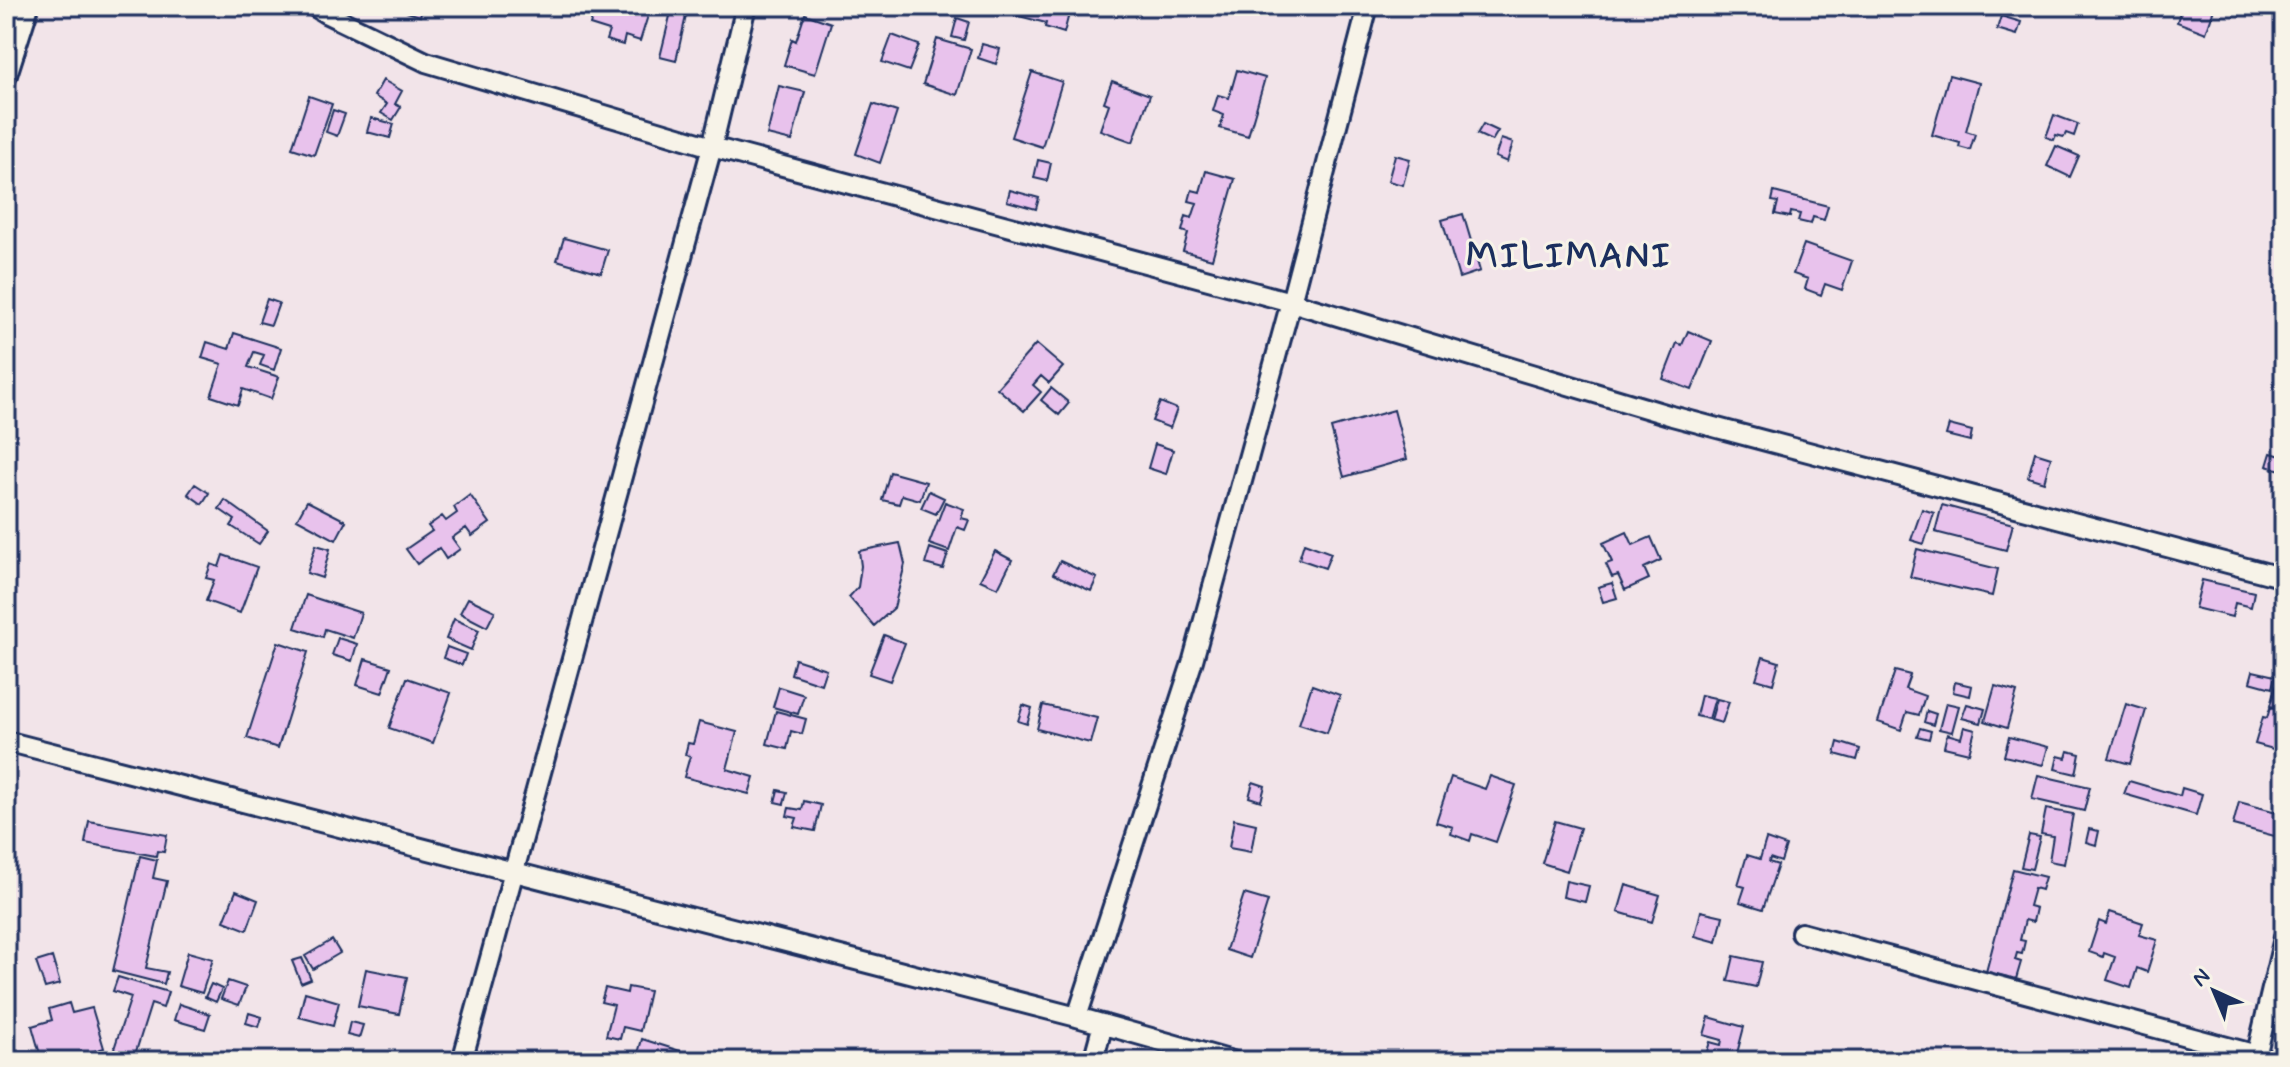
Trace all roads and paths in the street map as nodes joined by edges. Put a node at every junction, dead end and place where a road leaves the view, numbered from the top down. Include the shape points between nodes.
1 (29, 6) edge
2 (314, 6) edge
3 (746, 6) edge
4 (1368, 6) edge
5 (6, 78) edge
6 (712, 147) junction
7 (1291, 302) junction
8 (2284, 578) edge
9 (6, 741) edge
10 (513, 870) junction
11 (1801, 933) dead end
12 (2284, 938) edge
13 (1077, 1017) junction
14 (1103, 1024) junction
15 (2256, 1058) edge
16 (462, 1061) edge
17 (1093, 1061) edge
18 (1232, 1061) edge

1 - 5 street
2 - 6 street via 426,62
3 - 6 street
4 - 7 street
6 - 7 street
6 - 10 street
7 - 8 street via 1672,416
7 - 13 street via 1193,660
9 - 10 street
10 - 13 street
10 - 16 street
11 - 15 street
12 - 15 street
13 - 14 street
14 - 17 street
14 - 18 street

